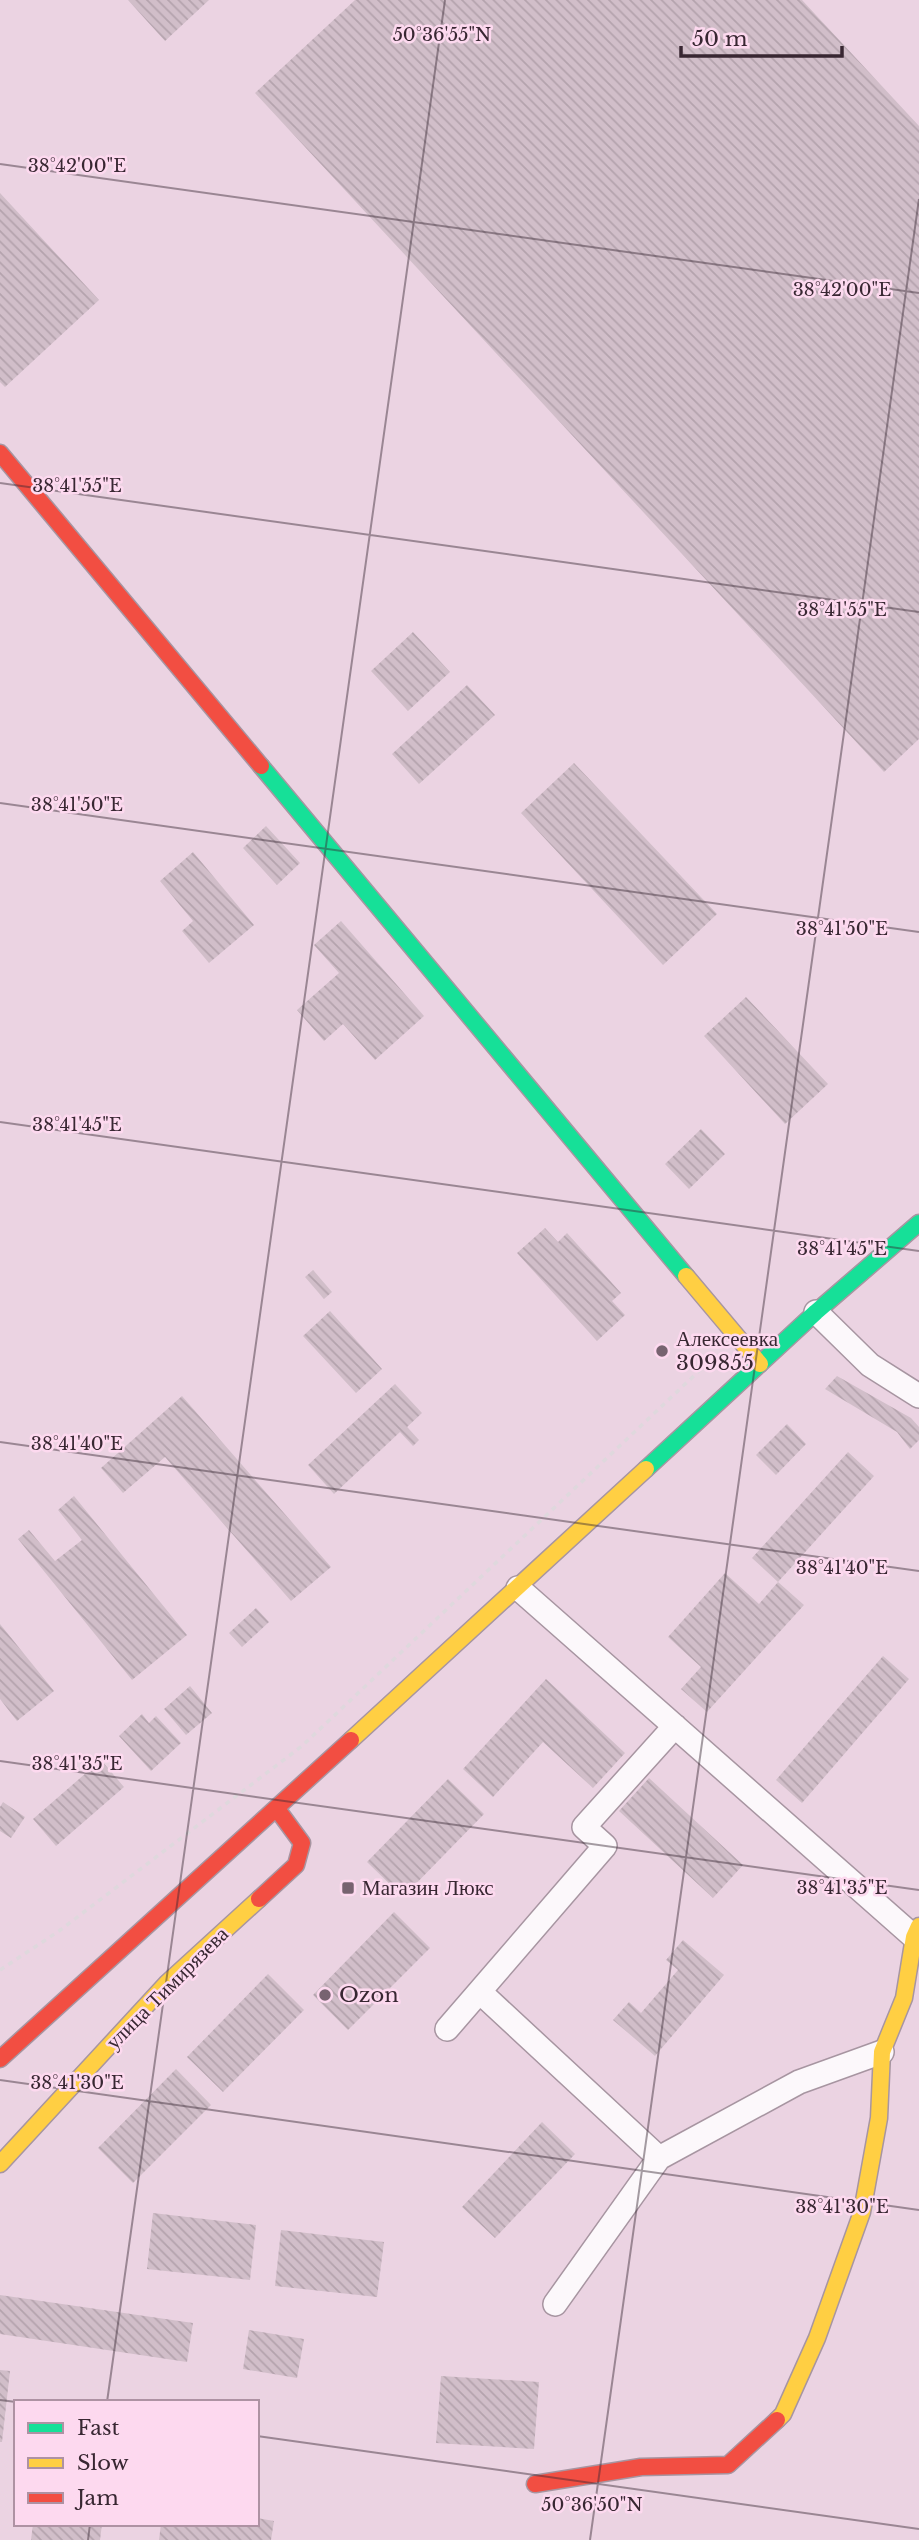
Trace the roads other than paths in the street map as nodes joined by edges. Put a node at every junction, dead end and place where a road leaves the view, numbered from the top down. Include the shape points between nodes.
1 (0, 453) edge
2 (919, 1223) edge
3 (816, 1311) junction
4 (760, 1364) junction
5 (919, 1396) edge
6 (518, 1588) junction
7 (675, 1726) junction
8 (277, 1810) junction
9 (916, 1932) edge
10 (480, 1992) junction
11 (447, 2029) dead end
12 (882, 2052) junction
13 (0, 2059) edge
14 (659, 2158) junction
15 (0, 2164) edge
16 (555, 2304) dead end
17 (535, 2484) dead end

1 - 4 street
2 - 3 street
3 - 4 street
3 - 5 street via 870,1365
4 - 6 street
6 - 7 street
6 - 8 street
7 - 9 street
7 - 10 street via 584,1827 605,1846
8 - 13 street
8 - 15 street, улица Тимирязева via 302,1843 296,1865 167,1983
9 - 12 street via 904,1998
10 - 11 street
10 - 14 street
12 - 14 street via 799,2082
12 - 17 street via 879,2118 862,2211 817,2338 783,2414 728,2465 641,2467
14 - 16 street

